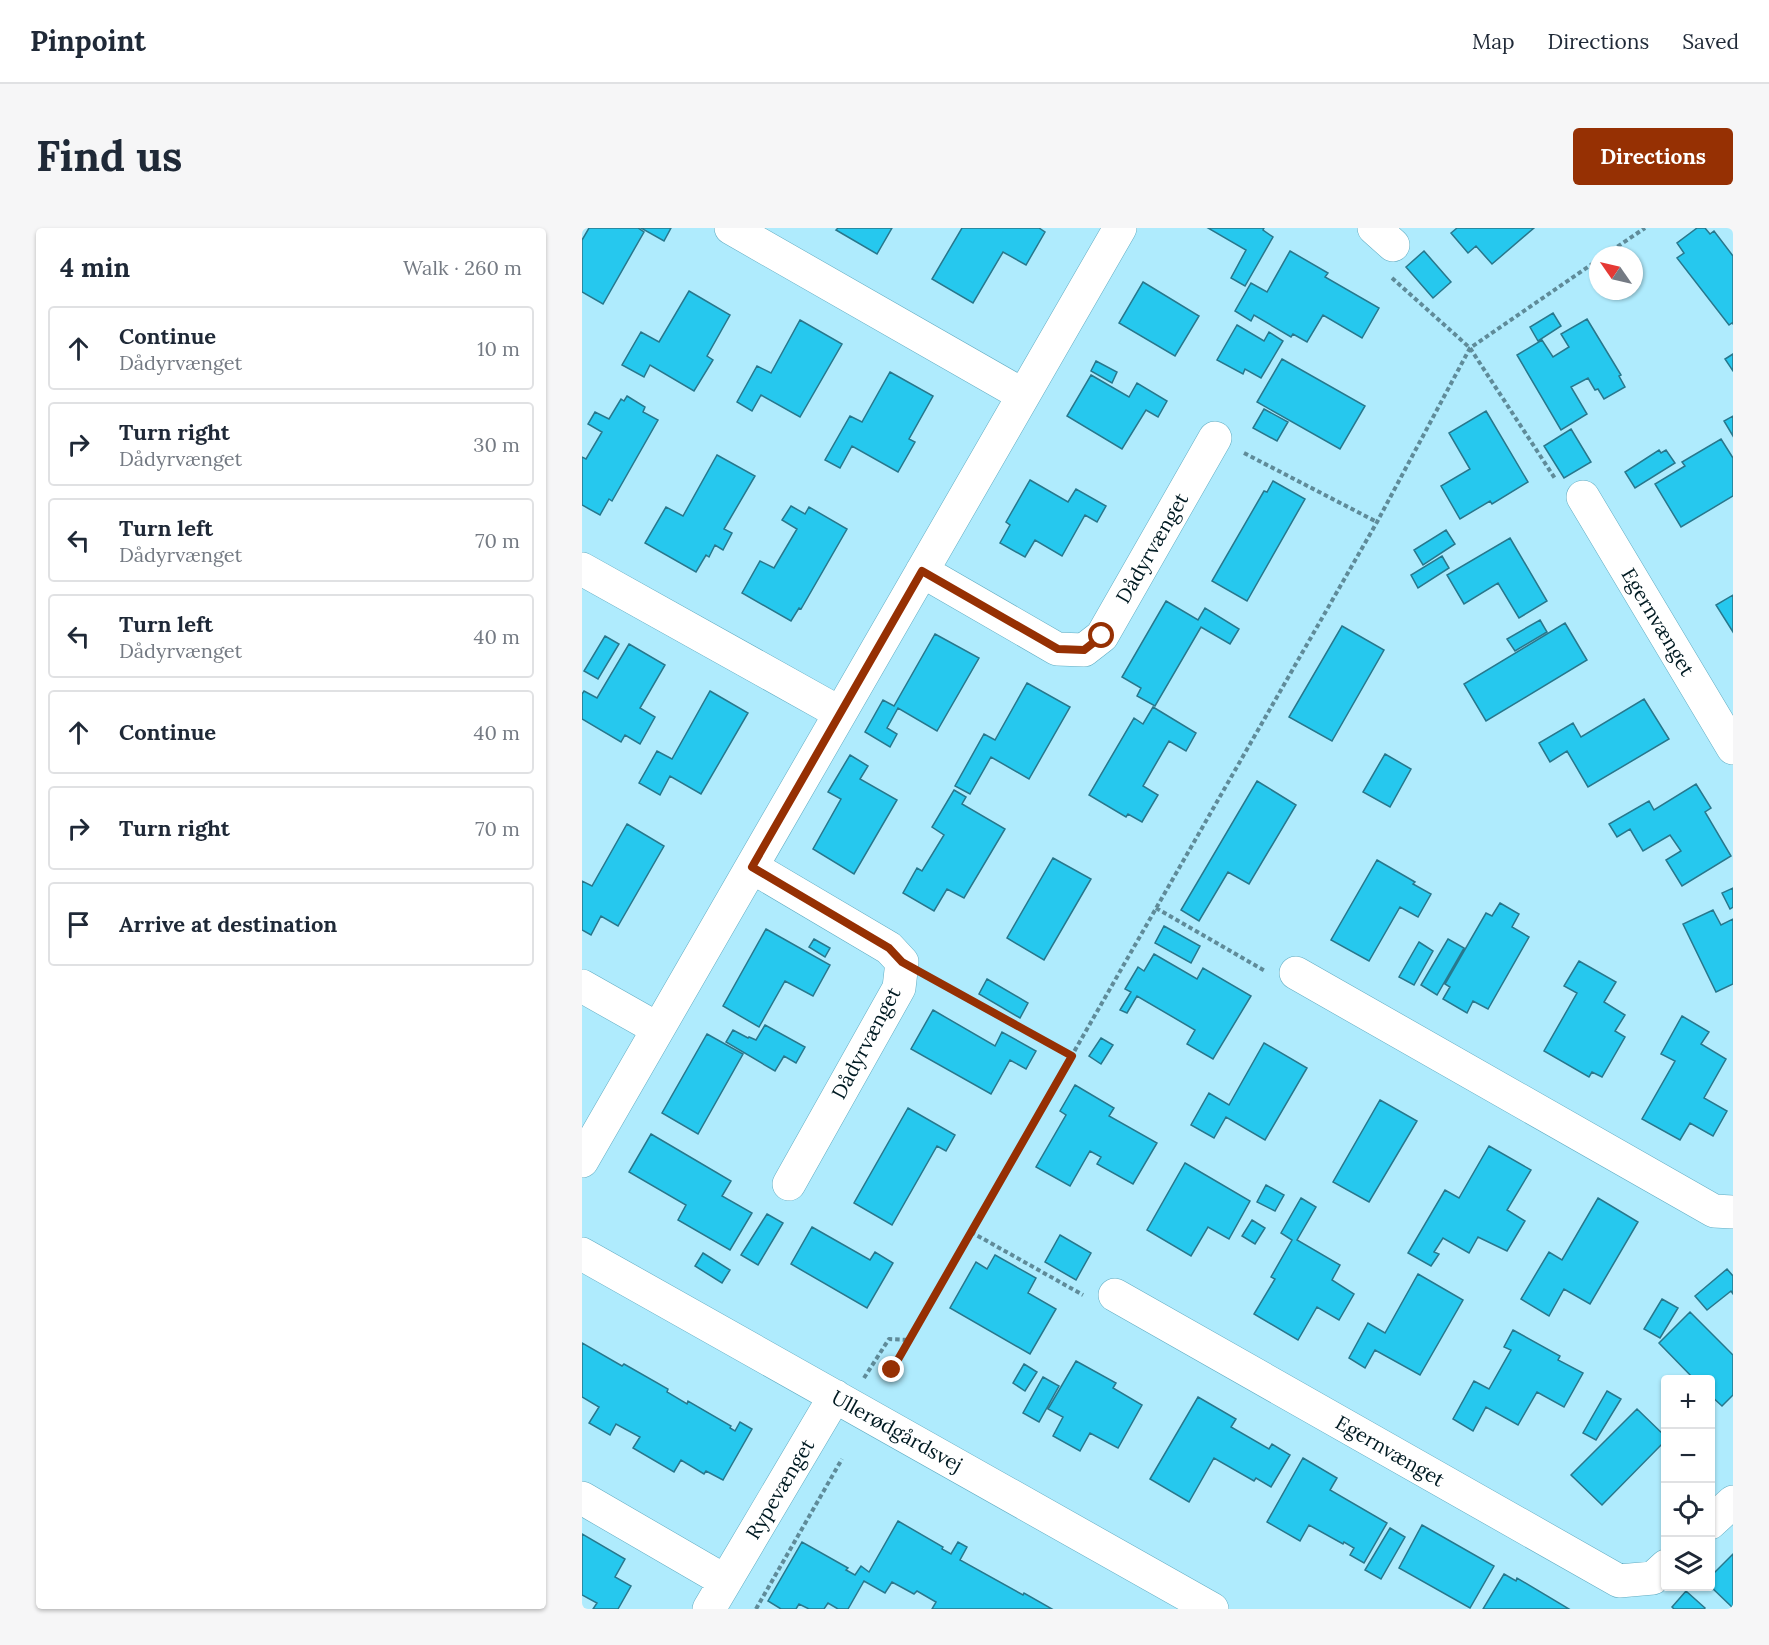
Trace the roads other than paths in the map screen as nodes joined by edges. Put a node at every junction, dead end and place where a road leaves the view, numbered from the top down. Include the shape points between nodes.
1 (731, 228) edge
2 (1120, 228) edge
3 (1023, 395) junction
4 (1215, 438) road end
5 (1584, 497) road end
6 (582, 569) edge
7 (922, 571) junction
8 (840, 713) junction
9 (1733, 748) edge
10 (752, 867) junction
11 (1296, 973) road end
12 (582, 986) edge
13 (658, 1029) junction
14 (582, 1161) edge
15 (789, 1184) dead end
16 (1733, 1212) edge
17 (582, 1254) edge
18 (1115, 1296) road end
19 (835, 1396) junction
20 (582, 1498) edge
21 (1733, 1502) edge
22 (1715, 1518) edge
23 (1661, 1570) edge
24 (725, 1581) junction
25 (709, 1609) edge
26 (1212, 1609) edge

1 - 3 street
2 - 3 street
3 - 7 street
4 - 7 street, Dådyrvænget via 1102,636 1084,650 1058,649
5 - 9 street, Egernvænget
6 - 8 street
7 - 8 street
8 - 10 street
10 - 13 street
10 - 15 street, Dådyrvænget via 889,948 902,962 899,988
11 - 16 street via 1714,1211
12 - 13 street
13 - 14 street
17 - 19 street, Ullerødgårdsvej
18 - 23 street, Egernvænget via 1618,1581 1653,1578
19 - 24 street, Rypevænget
19 - 26 street, Ullerødgårdsvej
20 - 24 street
21 - 22 street
24 - 25 street, Rypevænget

